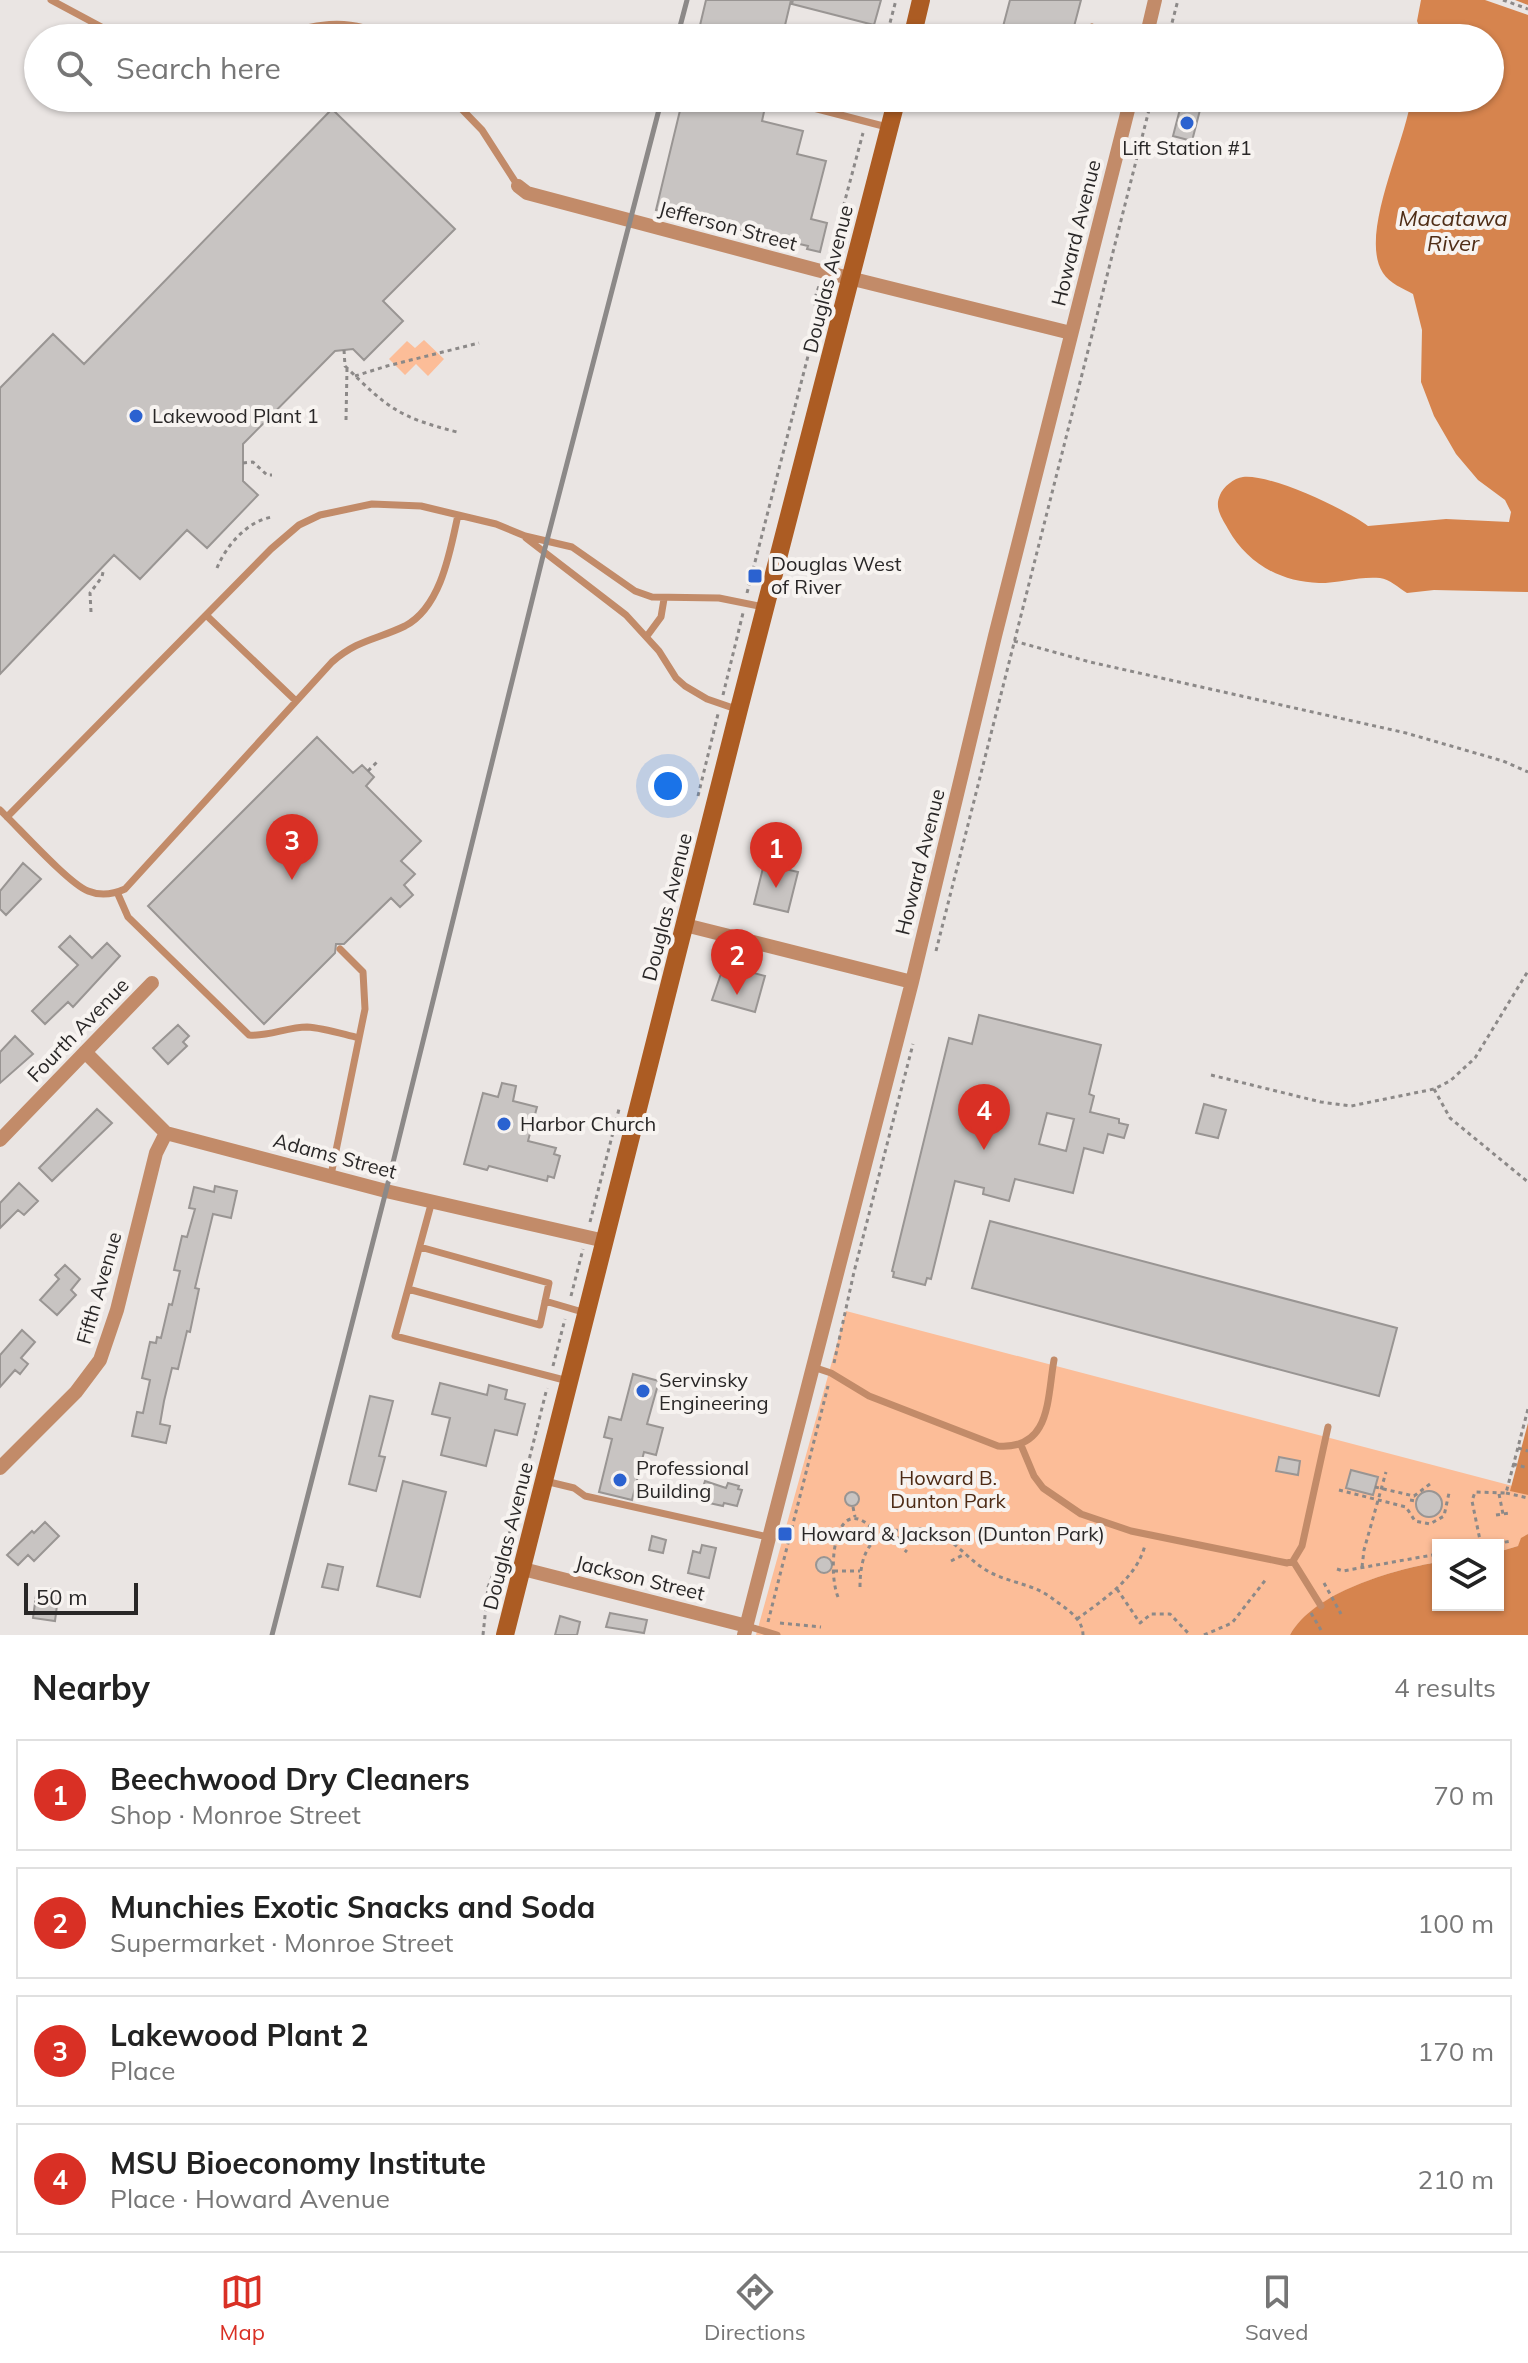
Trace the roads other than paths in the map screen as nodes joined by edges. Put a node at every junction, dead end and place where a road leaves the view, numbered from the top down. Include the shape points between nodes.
1 (51, 0) edge
2 (921, 0) edge
3 (1155, 0) edge
4 (96, 24) edge
5 (916, 24) edge
6 (1149, 24) edge
7 (465, 112) edge
8 (828, 112) edge
9 (893, 112) edge
10 (1127, 112) edge
11 (889, 128) junction
12 (518, 186) joint
13 (851, 278) junction
14 (1071, 333) junction
15 (458, 515) junction
16 (525, 536) junction
17 (664, 599) junction
18 (766, 607) junction
19 (206, 615) junction
20 (647, 636) junction
21 (296, 701) junction
22 (739, 709) junction
23 (0, 810) edge
24 (7, 817) junction
25 (117, 892) junction
26 (685, 925) junction
27 (340, 949) dead end
28 (912, 982) junction
29 (152, 983) dead end
30 (359, 1038) junction
31 (85, 1052) junction
32 (166, 1133) junction
33 (0, 1140) edge
34 (331, 1175) junction
35 (432, 1201) junction
36 (605, 1241) junction
37 (420, 1247) junction
38 (408, 1289) junction
39 (545, 1301) junction
40 (587, 1313) junction
41 (1054, 1360) dead end
42 (813, 1367) junction
43 (570, 1382) junction
44 (1328, 1427) dead end
45 (1021, 1445) junction
46 (0, 1468) edge
47 (544, 1481) junction
48 (770, 1537) junction
49 (1293, 1561) junction
50 (523, 1569) junction
51 (1321, 1606) dead end
52 (745, 1631) edge
53 (505, 1635) edge
54 (777, 1635) edge

1 - 4 lane
2 - 5 street
3 - 6 street
7 - 12 lane
8 - 11 lane
9 - 11 street, Douglas Avenue
10 - 14 street, Howard Avenue
11 - 13 street, Douglas Avenue
12 - 13 street, Jefferson Street via 527,193
13 - 14 street, Jefferson Street
13 - 18 street, Douglas Avenue
14 - 28 street, Howard Avenue
15 - 16 lane
15 - 19 lane via 395,504 320,515 280,541
15 - 21 lane via 441,577 419,616 355,644
16 - 17 lane via 572,547 635,591
16 - 20 lane
17 - 18 lane via 719,598
17 - 20 lane via 661,617
18 - 22 street, Douglas Avenue
19 - 21 lane
19 - 24 lane
20 - 22 lane via 685,686
21 - 25 lane via 131,883
22 - 26 street, Douglas Avenue
23 - 24 lane
24 - 25 lane via 79,887 97,894
25 - 30 lane via 128,917 249,1035 308,1027
26 - 28 street
26 - 36 street, Douglas Avenue
27 - 30 lane via 363,972 365,1009
28 - 42 street, Howard Avenue
29 - 31 street, Fourth Avenue
30 - 34 lane
31 - 32 street
31 - 33 street, Fourth Avenue
32 - 34 street, Adams Street
32 - 46 street, Fifth Avenue via 156,1153 100,1360 76,1392
34 - 35 street, Adams Street
35 - 36 street, Adams Street
35 - 37 lane
36 - 40 street, Douglas Avenue
37 - 38 lane
37 - 39 lane via 549,1283
38 - 39 lane via 540,1325
38 - 43 lane via 395,1336
39 - 40 lane
40 - 43 street, Douglas Avenue
41 - 45 lane via 1041,1425
42 - 45 lane via 869,1396 998,1446
42 - 48 street, Howard Avenue
43 - 47 street, Douglas Avenue
44 - 49 lane via 1302,1546
45 - 49 lane via 1043,1488 1081,1514 1131,1531 1274,1562
47 - 48 lane via 585,1496
47 - 50 street, Douglas Avenue
48 - 52 street, Howard Avenue
49 - 51 lane
50 - 52 street, Jackson Street
50 - 53 street, Douglas Avenue
52 - 54 lane

